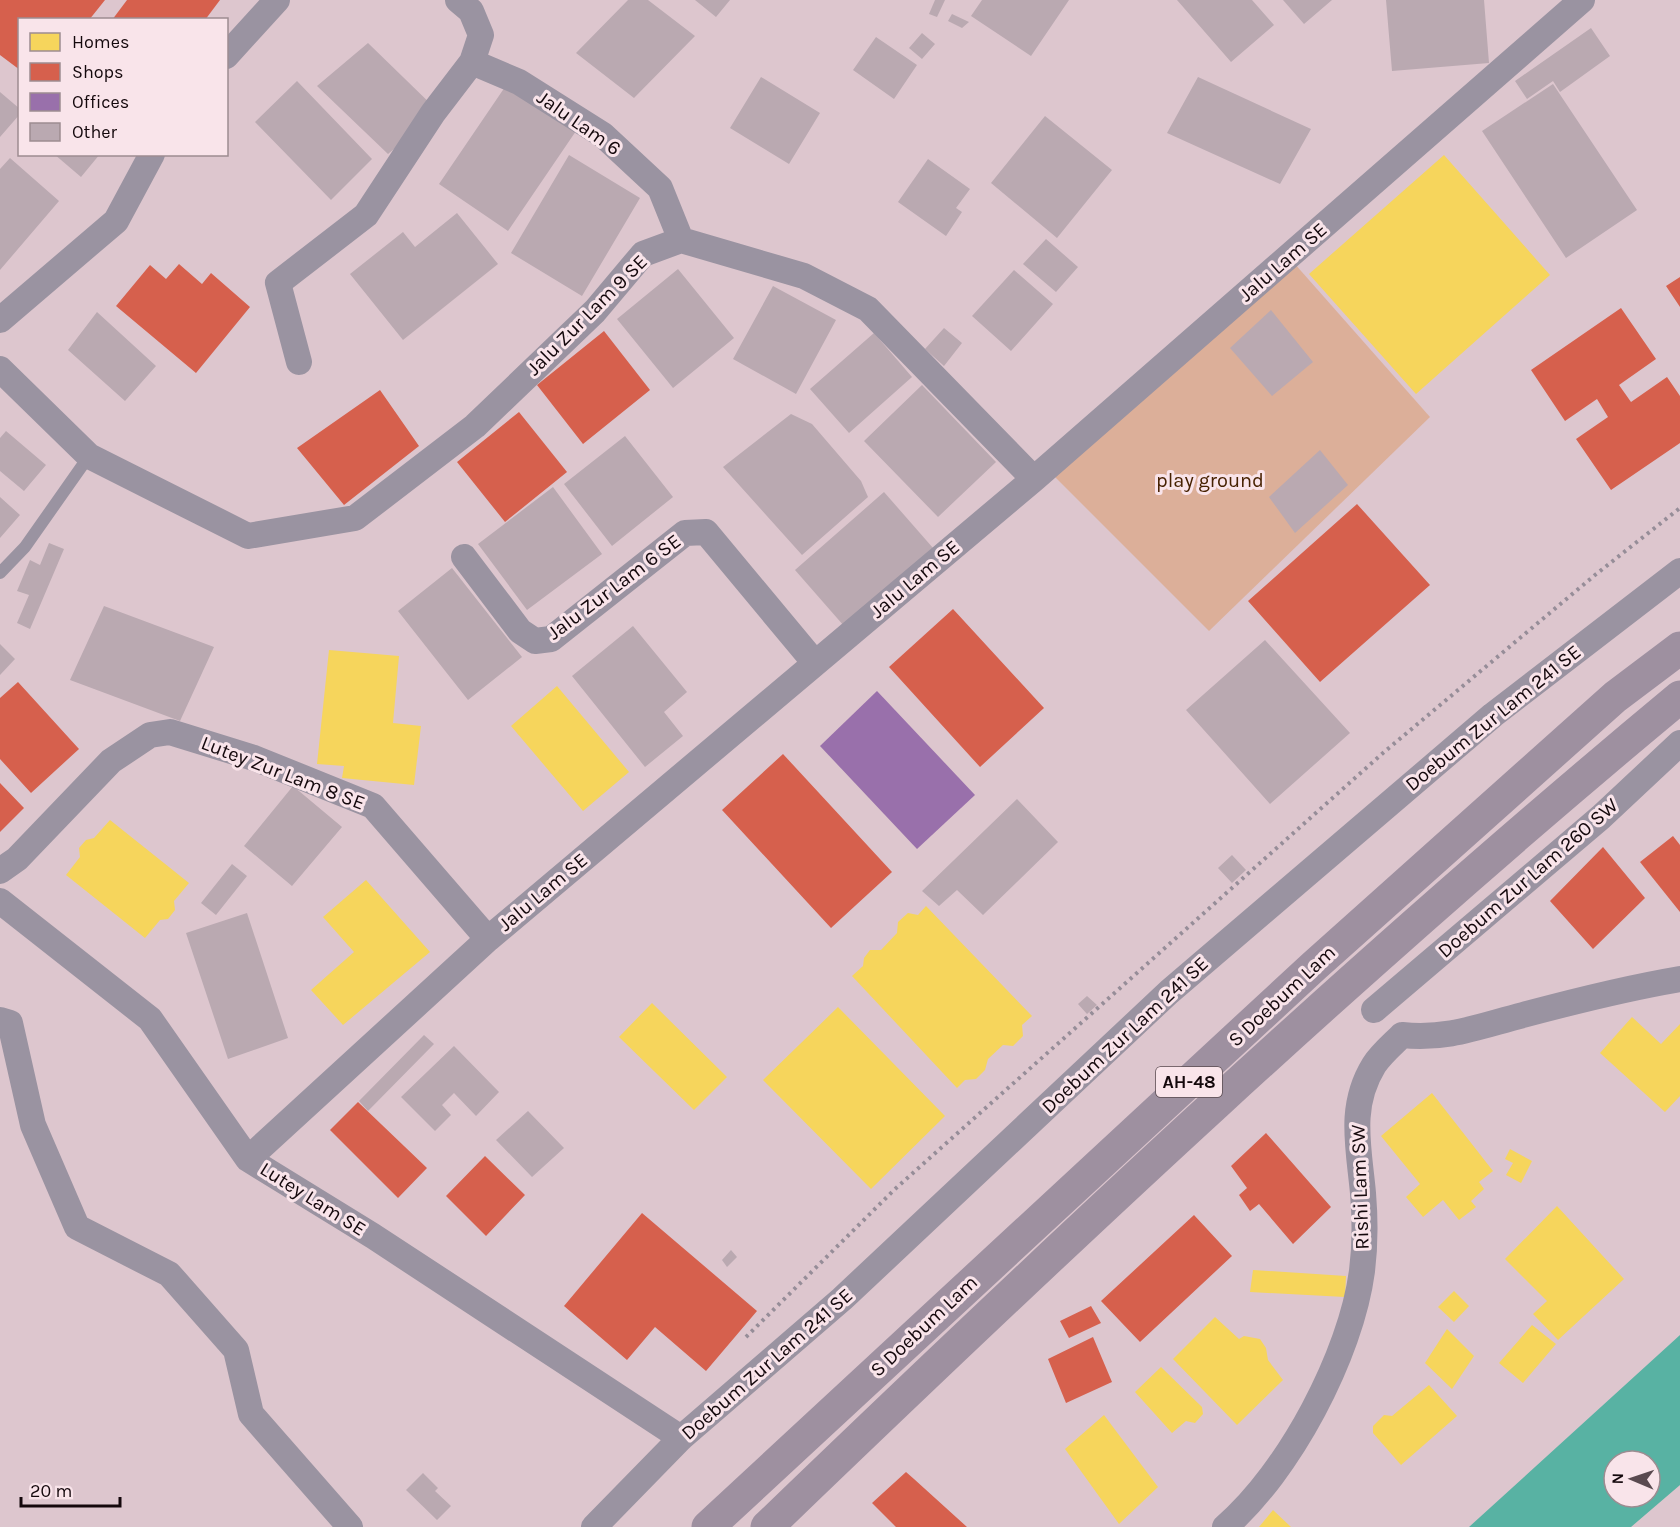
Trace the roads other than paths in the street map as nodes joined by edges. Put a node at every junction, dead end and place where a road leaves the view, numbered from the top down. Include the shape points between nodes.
1 (277, 0) edge
2 (458, 0) edge
3 (1582, 0) edge
4 (228, 54) edge
5 (472, 62) junction
6 (151, 156) edge
7 (681, 240) junction
8 (0, 320) edge
9 (299, 362) dead end
10 (0, 369) edge
11 (89, 456) junction
12 (1034, 479) junction
13 (464, 557) dead end
14 (1680, 571) edge
15 (0, 573) edge
16 (1680, 648) edge
17 (815, 663) junction
18 (1680, 697) edge
19 (1680, 743) edge
20 (0, 871) edge
21 (0, 901) edge
22 (488, 939) junction
23 (1680, 979) edge
24 (1335, 996) junction
25 (1374, 1010) junction
26 (0, 1020) edge
27 (1402, 1035) junction
28 (248, 1159) junction
29 (681, 1438) junction
30 (350, 1527) edge
31 (594, 1527) edge
32 (708, 1527) edge
33 (767, 1527) edge
34 (1225, 1527) edge

1 - 4 street
2 - 5 street via 471,11 481,34
3 - 12 street, Jalu Lam SE
5 - 7 street, Jalu Lam 6 via 519,82 603,135 660,188
5 - 9 street via 433,113 366,215 278,283
6 - 8 street via 116,221
7 - 11 street, Jalu Zur Lam 9 SE via 643,254 595,312 475,426 355,518 248,536
7 - 12 street via 804,276 868,309
10 - 11 street, Jalu Zur Lam 9 SE
11 - 15 lane via 25,547
12 - 17 street, Jalu Lam SE
13 - 17 street, Jalu Zur Lam 6 SE via 520,631 535,641 551,639 684,534 706,532
14 - 29 street, Doebum Zur Lam 241 SE via 1493,715 1169,992 851,1291
16 - 32 highway, S Doebum Lam / AH-48 via 1615,697 1314,966
17 - 22 street, Jalu Lam SE
18 - 24 highway, S Doebum Lam / AH-48
19 - 25 street, Doebum Zur Lam 260 SW via 1601,817
20 - 22 street, Lutey Zur Lam 8 SE via 17,859 111,761 150,735 170,732 254,758 373,806
21 - 28 street, Lutey Lam SE via 150,1019
22 - 28 street, Jalu Lam SE
23 - 27 street via 1620,989 1446,1036
24 - 25 street via 1357,1000
24 - 33 highway, S Doebum Lam / AH-48 via 1034,1272
25 - 27 street
26 - 30 street via 10,1023 33,1125 77,1227 169,1274 236,1350 251,1414
27 - 34 street, Rishi Lam SW via 1374,1064 1363,1089 1355,1126 1363,1195 1362,1271 1342,1346 1303,1431 1248,1507
28 - 29 street, Lutey Lam SE
29 - 31 street, Doebum Zur Lam 241 SE

